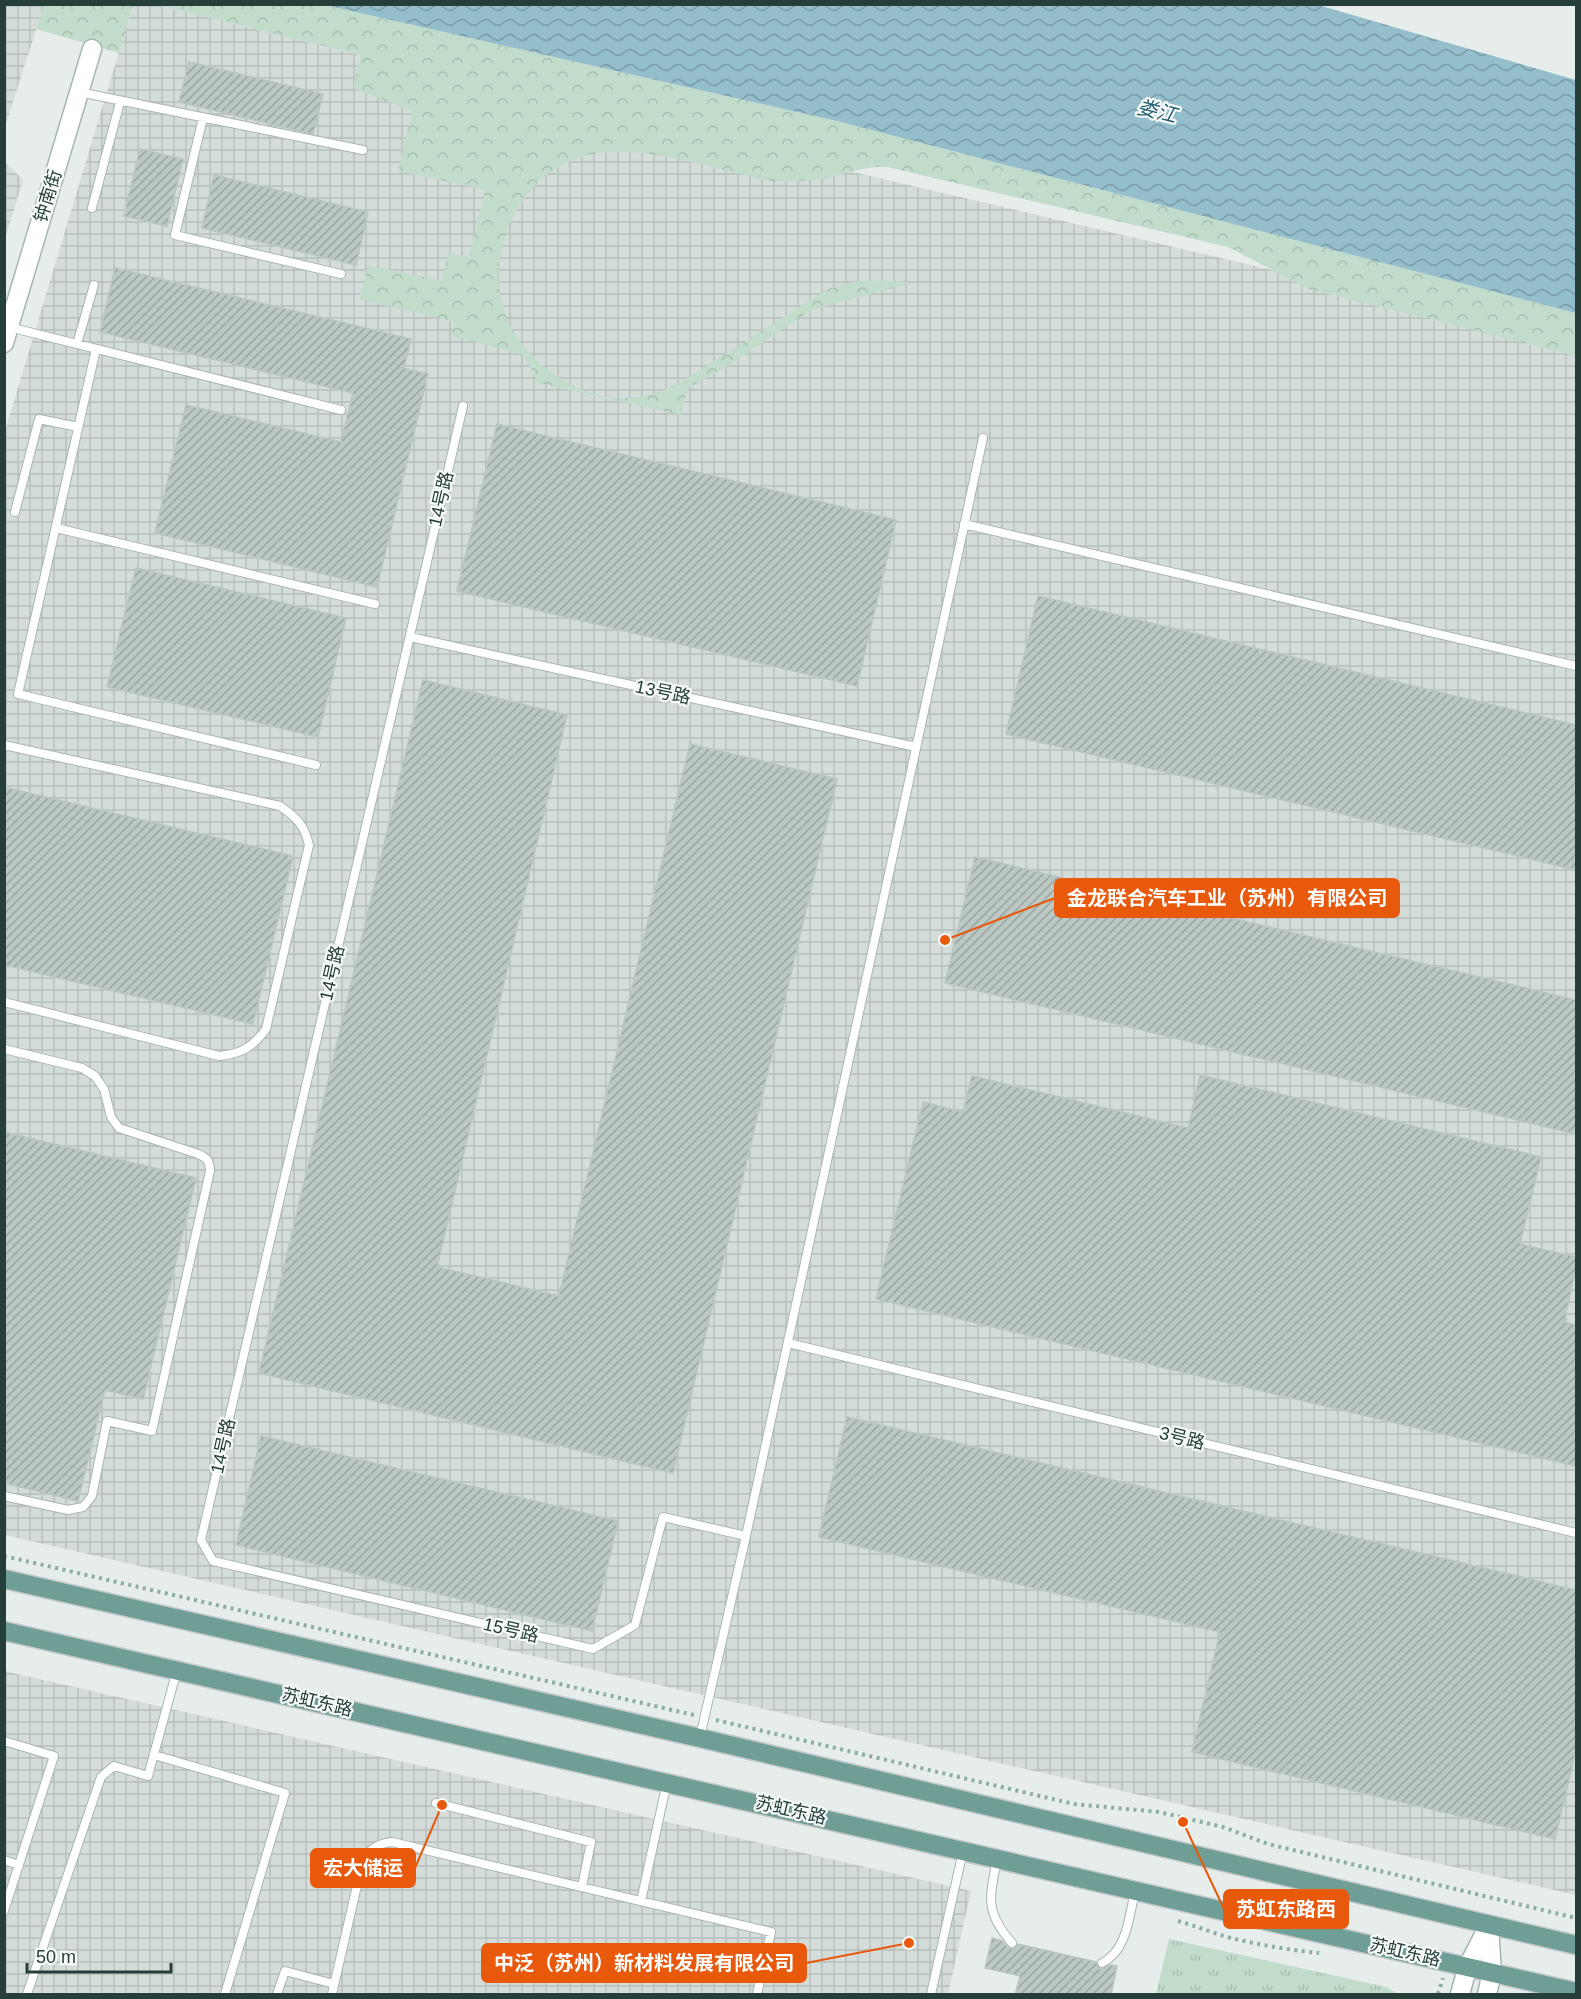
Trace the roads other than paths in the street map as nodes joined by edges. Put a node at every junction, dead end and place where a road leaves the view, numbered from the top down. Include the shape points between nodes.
1 (92, 49) dead end
2 (79, 92) junction
3 (120, 102) junction
4 (203, 118) junction
5 (363, 150) dead end
6 (92, 208) dead end
7 (341, 274) dead end
8 (94, 285) dead end
9 (7, 335) edge
10 (77, 344) junction
11 (96, 349) junction
12 (463, 406) dead end
13 (341, 410) dead end
14 (78, 427) junction
15 (983, 438) dead end
16 (15, 512) dead end
17 (964, 524) junction
18 (56, 528) junction
19 (375, 604) dead end
20 (410, 637) junction
21 (1576, 666) edge
22 (4, 745) edge
23 (916, 747) junction
24 (316, 765) dead end
25 (4, 1002) edge
26 (4, 1049) edge
27 (788, 1343) junction
28 (4, 1496) edge
29 (1576, 1533) edge
30 (746, 1536) junction
31 (201, 1540) joint
32 (4, 1580) edge
33 (4, 1631) edge
34 (177, 1670) junction
35 (700, 1738) junction
36 (4, 1741) edge
37 (154, 1755) junction
38 (667, 1782) junction
39 (436, 1803) dead end
40 (963, 1850) junction
41 (997, 1857) junction
42 (4, 1860) edge
43 (19, 1865) junction
44 (582, 1887) junction
45 (1136, 1889) junction
46 (641, 1901) junction
47 (4, 1911) edge
48 (1489, 1925) junction
49 (1012, 1943) dead end
50 (1576, 1945) edge
51 (1102, 1963) dead end
52 (1468, 1966) junction
53 (1492, 1973) junction
54 (334, 1984) junction
55 (1576, 1992) edge
56 (27, 1995) edge
57 (225, 1995) edge
58 (277, 1995) edge
59 (332, 1995) edge
60 (757, 1995) edge
61 (931, 1995) edge
62 (1460, 1995) edge
63 (1487, 1995) edge

1 - 2 street, 钟南街
2 - 3 lane
2 - 9 street, 钟南街
3 - 4 lane
3 - 6 lane
4 - 5 lane
4 - 7 lane via 175,235
8 - 10 lane
9 - 10 lane
10 - 11 lane
11 - 13 lane
11 - 14 lane
12 - 20 lane, 14号路
14 - 16 lane via 39,419
14 - 18 lane
15 - 17 lane
17 - 21 lane
17 - 23 lane
18 - 19 lane
18 - 24 lane via 18,694
20 - 23 lane, 13号路
20 - 31 lane, 14号路
22 - 25 lane via 279,806 295,816 305,829 309,845 266,1029 255,1044 237,1054 219,1056
23 - 27 lane
26 - 28 lane via 82,1068 95,1076 104,1089 111,1117 119,1128 198,1154 210,1164 152,1431 107,1421 92,1496 83,1507 68,1510
27 - 29 lane, 3号路
27 - 30 lane
30 - 31 lane, 15号路 via 663,1517 635,1624 593,1649 213,1561
30 - 35 lane
32 - 35 main road
33 - 34 main road, 苏虹东路
34 - 37 lane
34 - 38 main road, 苏虹东路
35 - 48 main road
36 - 43 lane via 54,1756
37 - 56 lane via 148,1776 114,1766 100,1777
37 - 57 lane via 285,1793
38 - 40 main road, 苏虹东路
38 - 46 lane
39 - 44 lane via 591,1842
40 - 41 main road, 苏虹东路
40 - 61 lane
41 - 45 main road, 苏虹东路
41 - 49 lane via 990,1899 992,1914
42 - 43 lane
43 - 47 lane
44 - 46 lane
44 - 54 lane via 392,1842 379,1843 362,1864
45 - 51 lane via 1119,1948
45 - 52 main road, 苏虹东路
46 - 60 lane via 771,1932
48 - 50 main road
48 - 52 street
48 - 53 street
52 - 53 main road, 苏虹东路
52 - 62 street
53 - 55 main road, 苏虹东路
53 - 63 street
54 - 58 lane via 285,1971
54 - 59 lane

